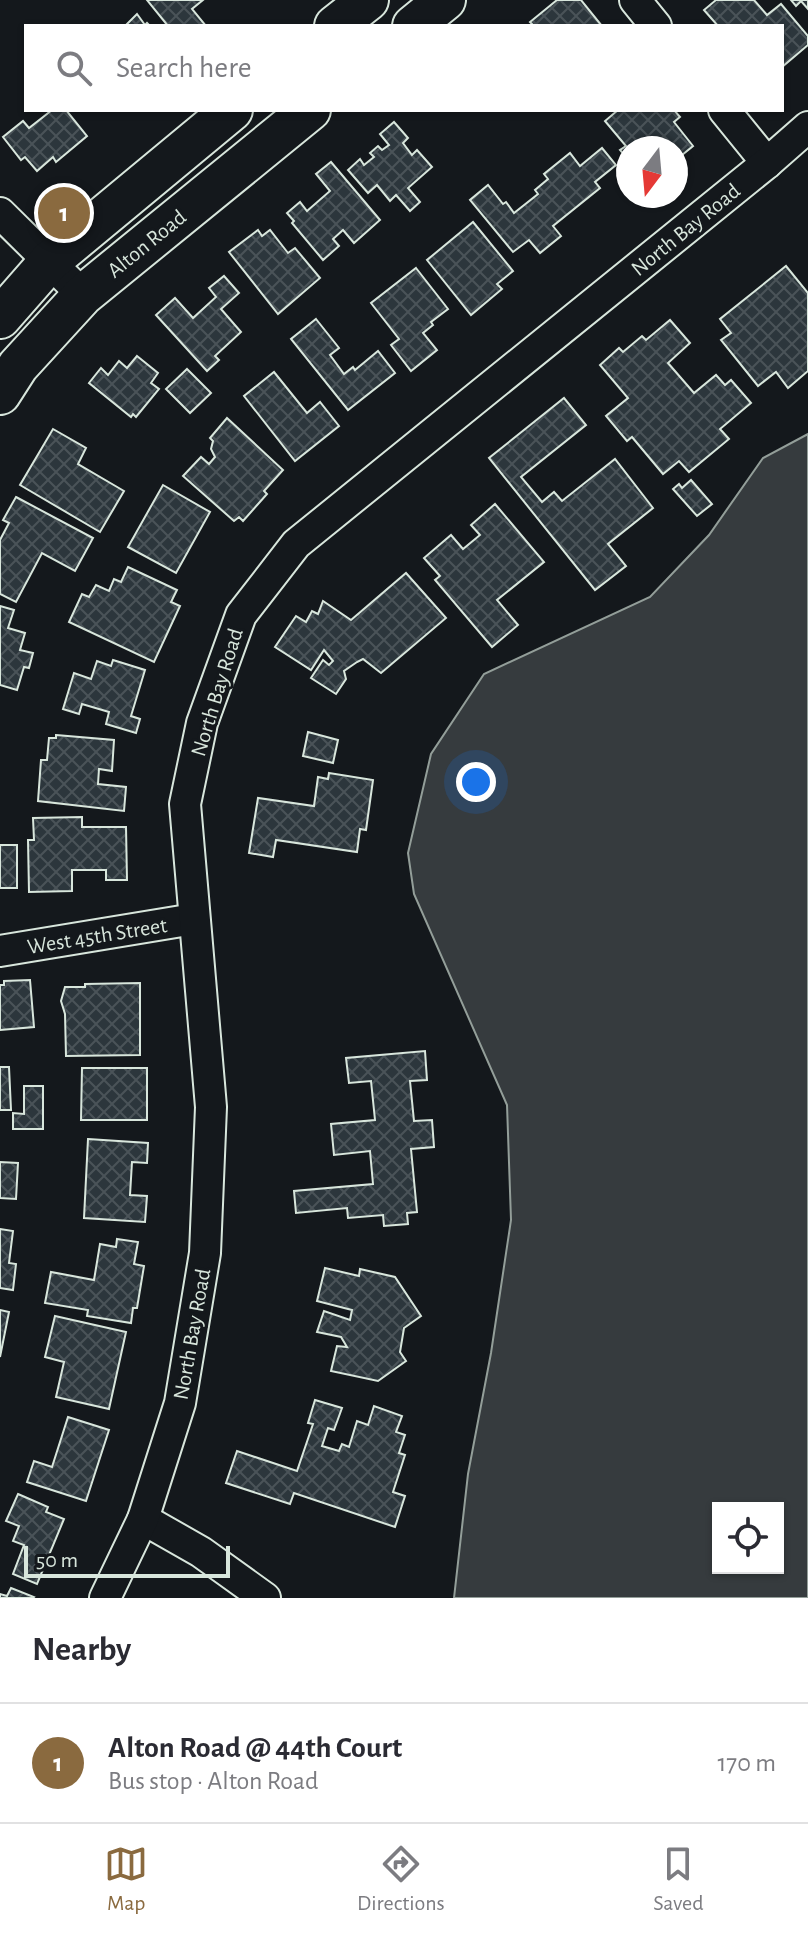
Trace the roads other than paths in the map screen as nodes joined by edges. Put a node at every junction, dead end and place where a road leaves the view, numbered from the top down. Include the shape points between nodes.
1 (368, 0) edge
2 (445, 0) edge
3 (635, 0) edge
4 (338, 24) edge
5 (415, 24) edge
6 (654, 24) edge
7 (230, 112) edge
8 (308, 112) edge
9 (726, 112) edge
10 (808, 127) edge
11 (767, 163) junction
12 (0, 213) edge
13 (50, 261) junction
14 (83, 295) junction
15 (0, 318) edge
16 (0, 394) edge
17 (194, 919) junction
18 (0, 951) edge
19 (143, 1519) junction
20 (105, 1598) edge
21 (265, 1598) edge

1 - 4 main road
2 - 5 main road
3 - 6 street
7 - 13 main road
8 - 14 main road, Alton Road
9 - 11 street
10 - 11 street, North Bay Road
11 - 17 street, North Bay Road via 296,544 241,615 202,723 185,804
12 - 13 street
13 - 14 street
13 - 15 main road
14 - 16 main road, Alton Road via 18,366
17 - 18 street, West 45th Street
17 - 19 street, North Bay Road via 211,1107 205,1253 180,1403
19 - 20 street, North Bay Road
19 - 21 street

